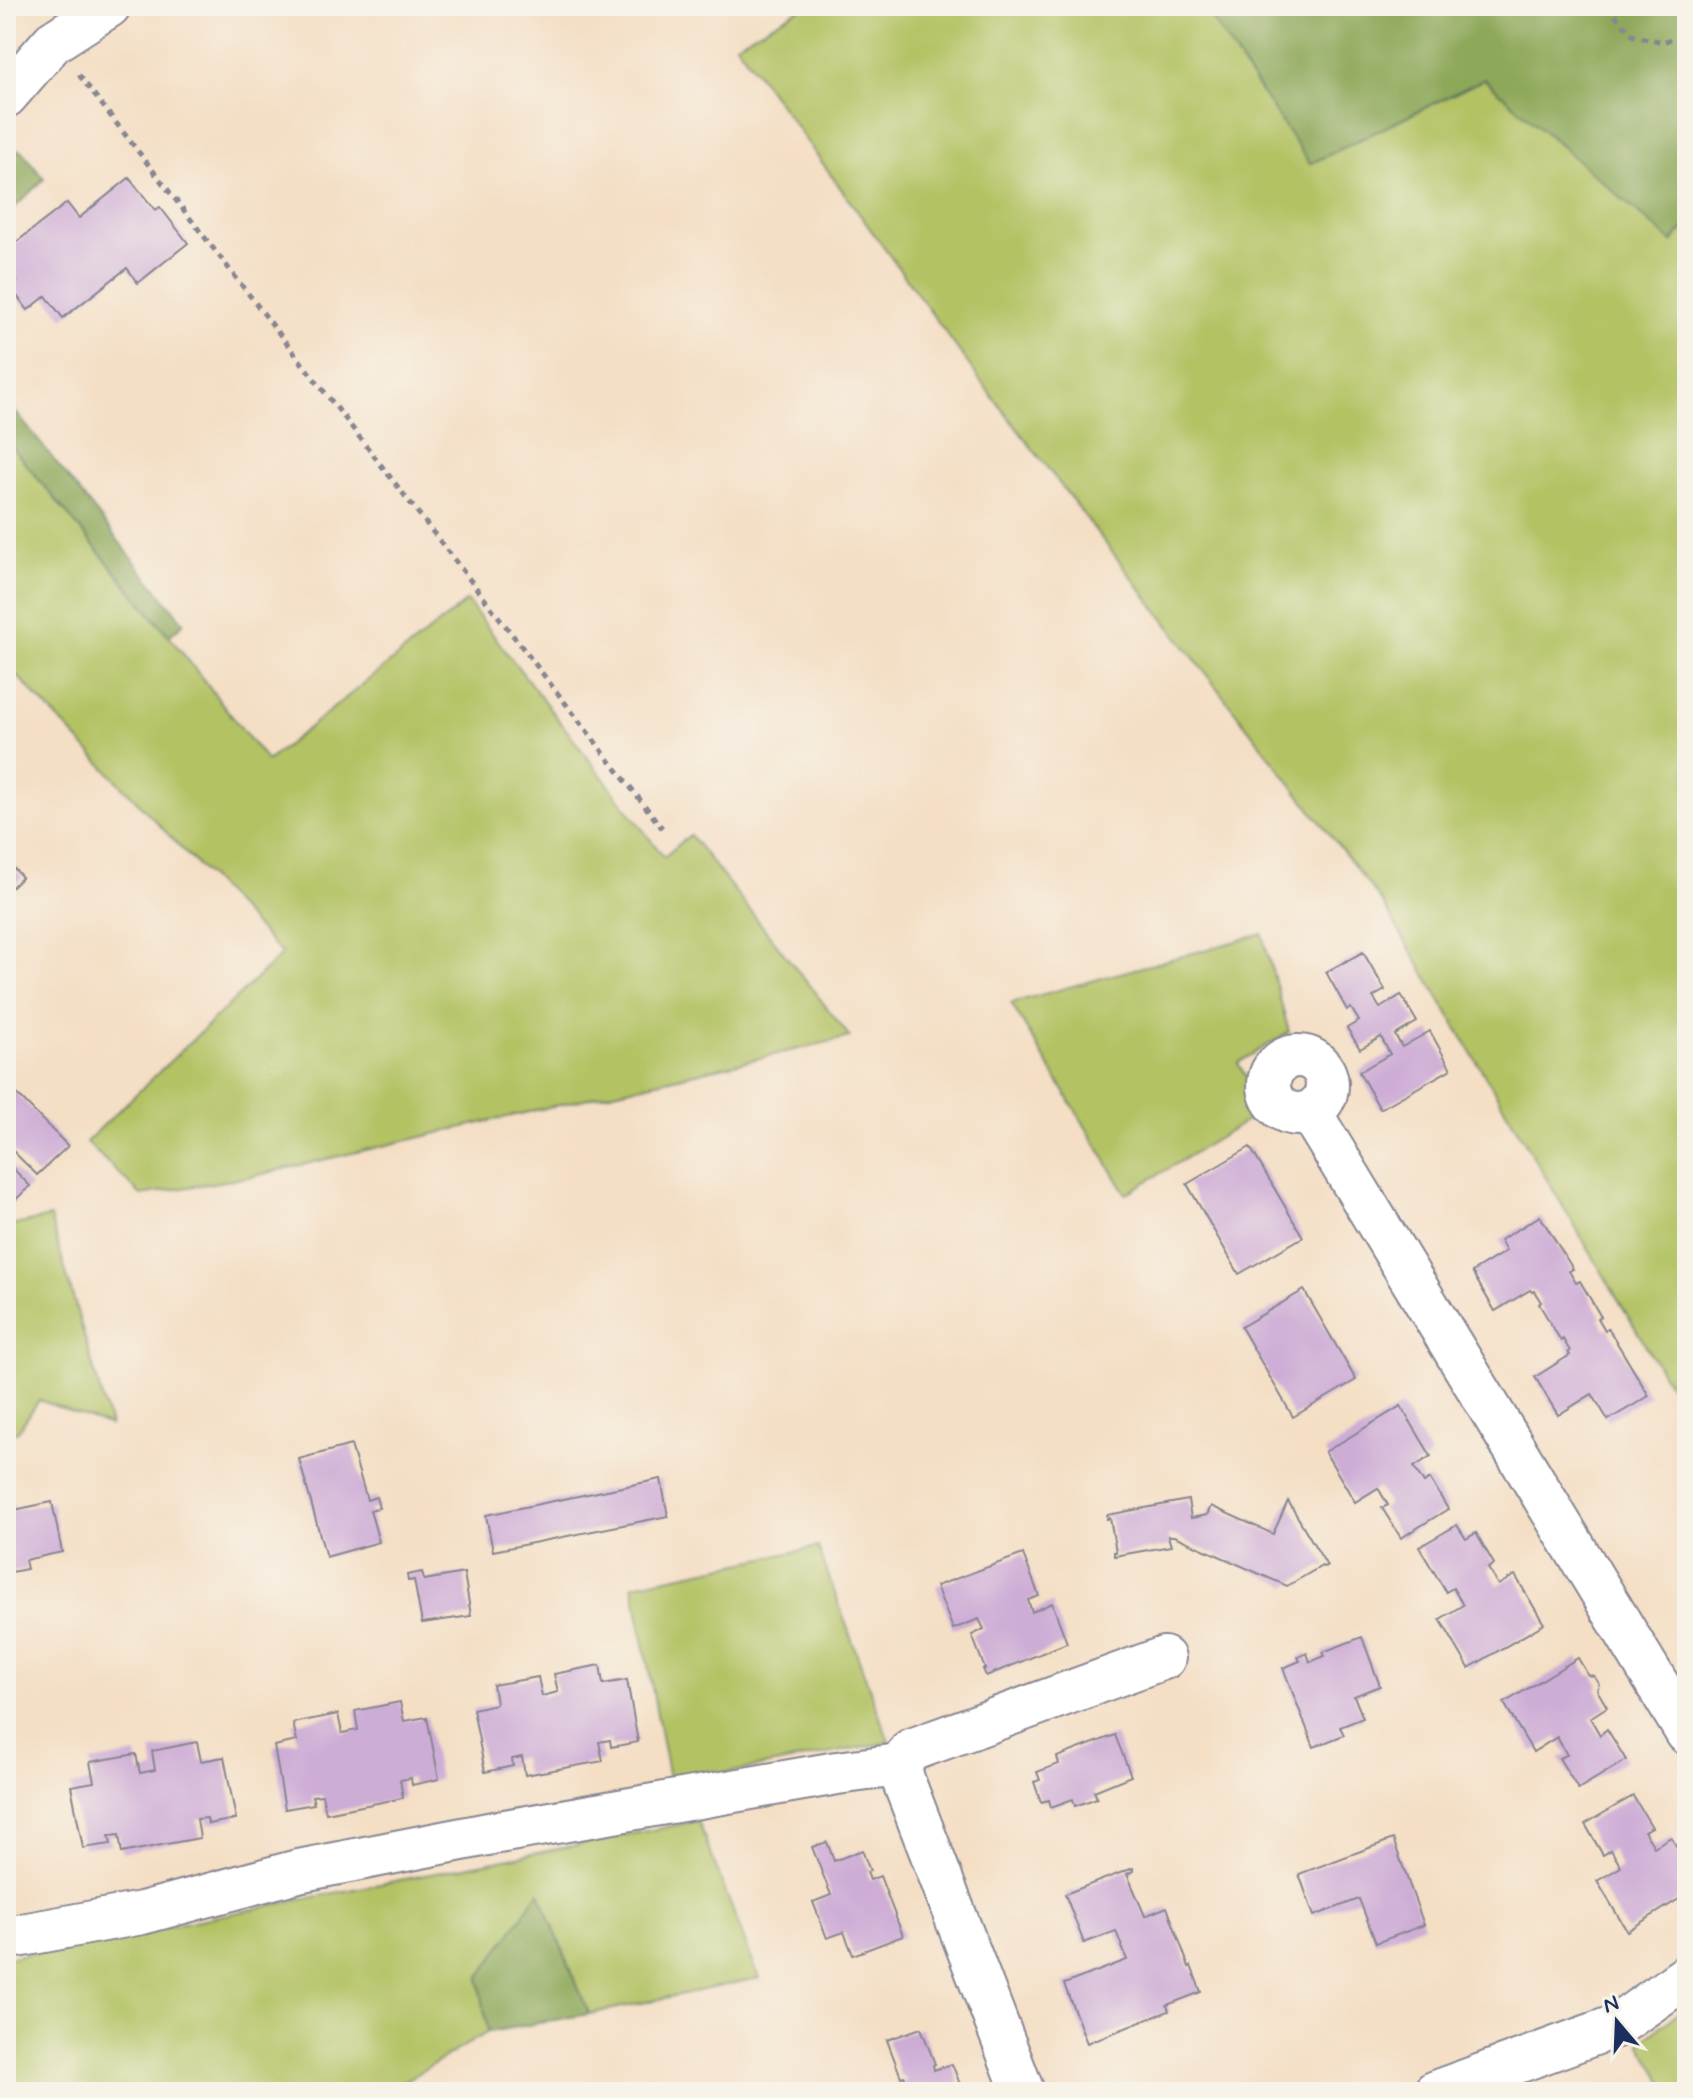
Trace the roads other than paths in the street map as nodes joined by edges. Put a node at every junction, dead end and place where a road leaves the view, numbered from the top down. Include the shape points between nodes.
1 (109, 6) edge
2 (6, 96) edge
3 (1310, 1112) dead end
4 (1164, 1658) dead end
5 (1687, 1733) edge
6 (899, 1765) junction
7 (6, 1938) edge
8 (1687, 1976) edge
9 (1504, 2080) edge
10 (1023, 2092) edge
11 (1435, 2092) edge

1 - 2 street via 53,42
3 - 5 street
4 - 6 street via 911,1750
6 - 7 street via 463,1839 298,1871 142,1913
6 - 10 street
8 - 9 street via 1616,2026
9 - 11 street

